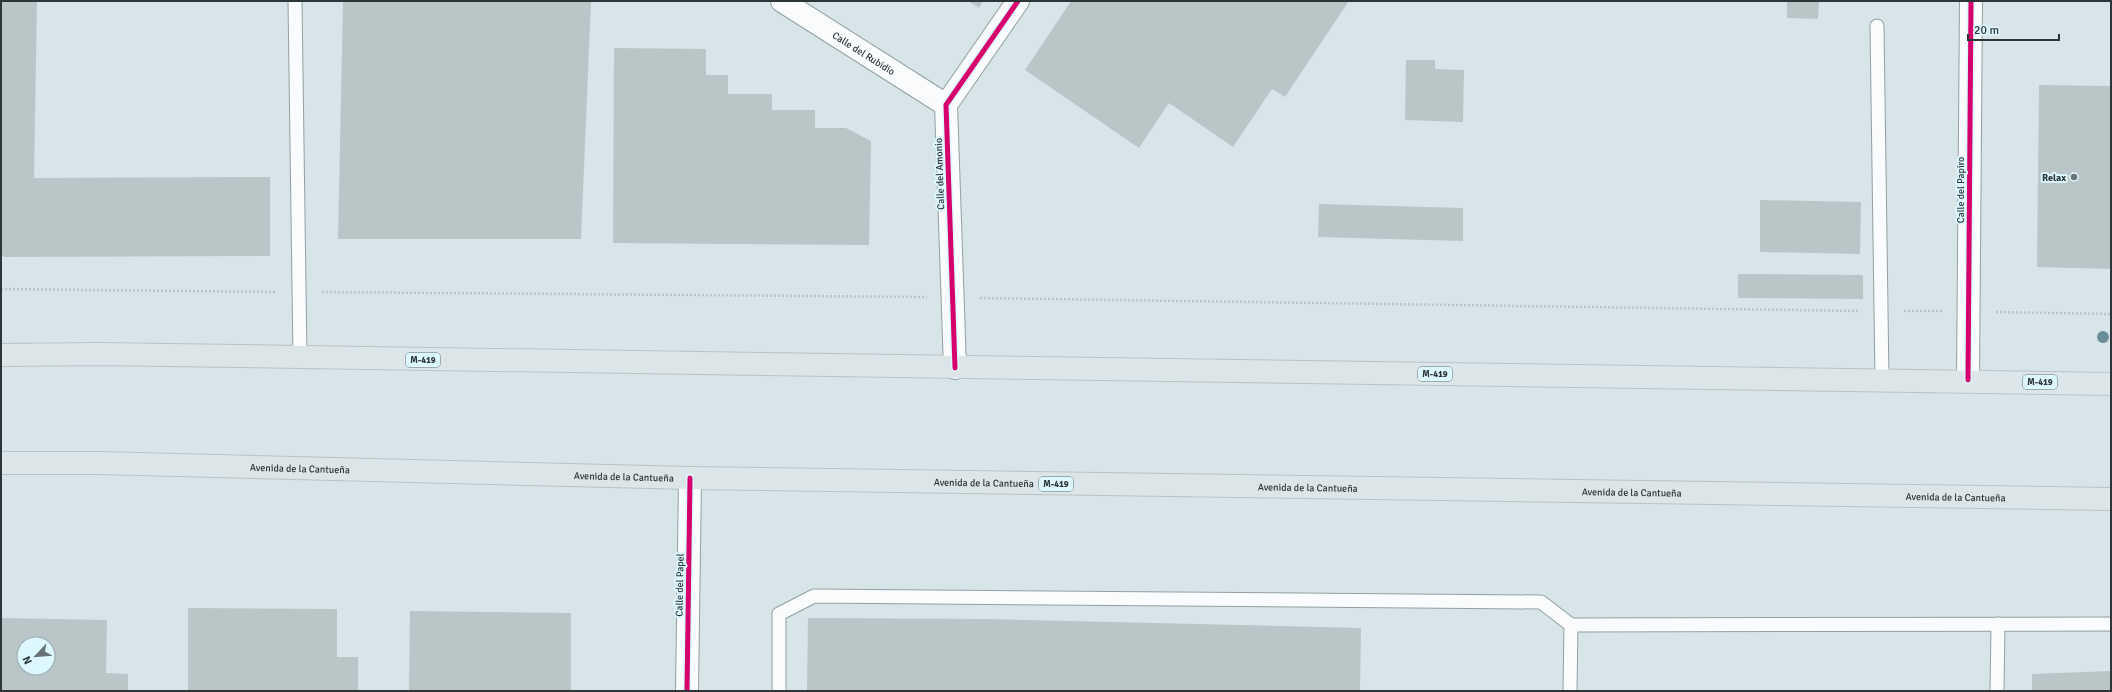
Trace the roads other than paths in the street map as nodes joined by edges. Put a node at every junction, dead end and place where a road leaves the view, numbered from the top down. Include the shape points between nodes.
1 (295, 1) edge
2 (782, 1) edge
3 (1018, 1) edge
4 (1971, 1) edge
5 (1877, 26) dead end
6 (946, 105) junction
7 (1, 355) edge
8 (300, 358) junction
9 (955, 368) junction
10 (1882, 379) junction
11 (1968, 380) junction
12 (2111, 384) edge
13 (1, 463) edge
14 (690, 478) junction
15 (2111, 499) edge
16 (1998, 624) junction
17 (2111, 624) edge
18 (1571, 625) junction
19 (687, 691) edge
20 (779, 691) edge
21 (1570, 691) edge
22 (1997, 691) edge

1 - 8 lane
2 - 6 street, Calle del Rubidio
3 - 6 street
4 - 11 street, Calle del Papiro
5 - 10 lane
6 - 9 street, Calle del Amonio
7 - 8 main road, M-419
8 - 9 main road, M-419
9 - 10 main road, M-419
10 - 11 main road, M-419
11 - 12 main road, M-419
13 - 14 main road, Avenida de la Cantueña / M-419 via 98,463
14 - 15 main road, Avenida de la Cantueña / M-419
14 - 19 street, Calle del Papel
16 - 17 lane
16 - 18 lane
16 - 22 lane
18 - 20 lane via 1540,602 814,596 779,614
18 - 21 lane

